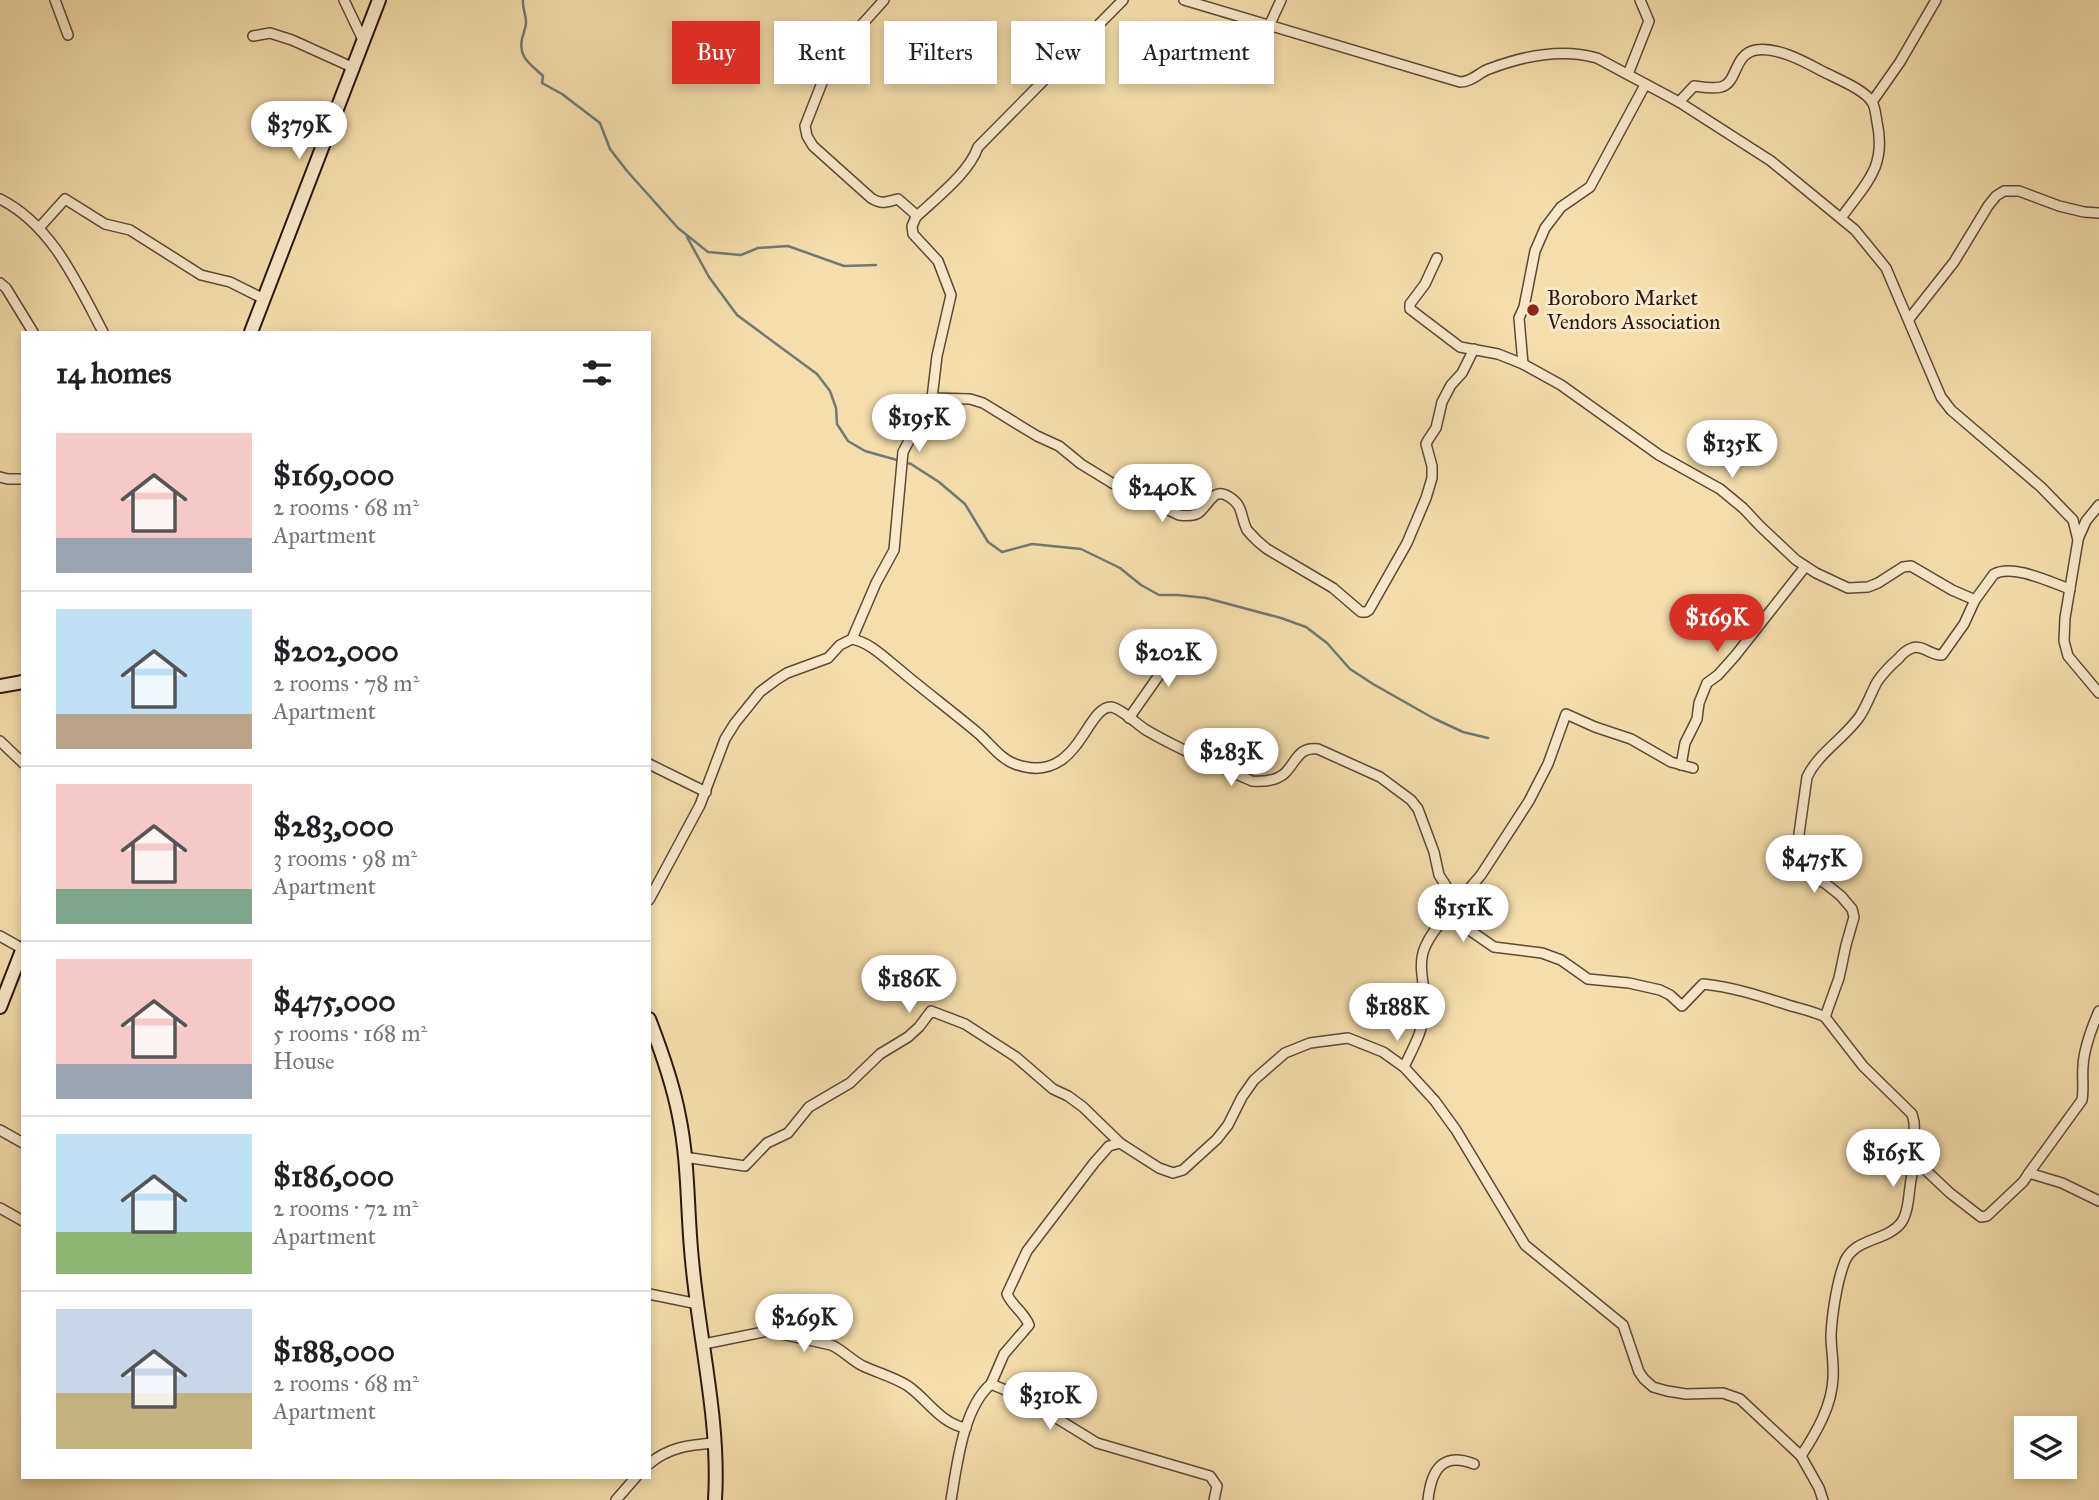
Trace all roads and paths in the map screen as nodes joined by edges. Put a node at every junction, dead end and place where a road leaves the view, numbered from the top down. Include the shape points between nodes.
1 (55, 0) edge
2 (344, 0) edge
3 (379, 0) edge
4 (884, 0) edge
5 (1123, 0) edge
6 (1184, 0) edge
7 (1281, 0) edge
8 (1640, 0) edge
9 (1936, 0) edge
10 (1253, 21) edge
11 (1271, 21) edge
12 (1274, 27) edge
13 (68, 34) dead end
14 (253, 36) dead end
15 (364, 42) junction
16 (354, 68) junction
17 (1628, 74) junction
18 (1645, 85) junction
19 (1679, 102) junction
20 (1872, 102) junction
21 (0, 199) edge
22 (2099, 213) edge
23 (916, 217) junction
24 (1841, 218) junction
25 (39, 228) junction
26 (1437, 258) dead end
27 (0, 283) edge
28 (262, 298) junction
29 (1909, 319) junction
30 (32, 331) edge
31 (102, 331) edge
32 (251, 331) edge
33 (1474, 349) junction
34 (1523, 364) junction
35 (932, 398) junction
36 (0, 477) edge
37 (21, 479) edge
38 (2099, 505) edge
39 (2077, 540) junction
40 (1805, 567) junction
41 (2070, 589) junction
42 (1975, 600) junction
43 (852, 639) junction
44 (1183, 641) dead end
45 (21, 682) edge
46 (0, 686) edge
47 (2099, 693) edge
48 (1129, 718) junction
49 (0, 741) edge
50 (21, 761) edge
51 (651, 765) edge
52 (1681, 765) junction
53 (1693, 768) dead end
54 (706, 792) junction
55 (651, 896) edge
56 (1457, 903) junction
57 (1445, 918) junction
58 (0, 936) edge
59 (21, 947) edge
60 (21, 953) edge
61 (0, 1007) edge
62 (2099, 1011) edge
63 (1825, 1017) junction
64 (651, 1024) edge
65 (1404, 1067) junction
66 (0, 1130) edge
67 (21, 1142) edge
68 (1120, 1143) junction
69 (684, 1157) junction
70 (1916, 1161) junction
71 (2029, 1174) junction
72 (2099, 1201) edge
73 (0, 1208) edge
74 (21, 1220) edge
75 (651, 1294) edge
76 (698, 1304) junction
77 (704, 1344) junction
78 (991, 1384) junction
79 (966, 1428) junction
80 (714, 1443) junction
81 (1801, 1456) junction
82 (651, 1463) edge
83 (1474, 1464) dead end
84 (634, 1479) edge
85 (616, 1500) edge
86 (716, 1500) edge
87 (951, 1500) edge
88 (1214, 1500) edge
89 (1428, 1500) edge
90 (1823, 1500) edge

1 - 13 street
2 - 15 street
3 - 15 street
4 - 23 street via 839,50 805,126 813,146 871,198 879,203 898,199
5 - 23 street via 985,139 966,168
6 - 10 street
7 - 11 street
8 - 17 street via 1649,21
9 - 20 street
12 - 17 street via 1460,82 1517,60 1548,54 1582,54
14 - 16 street via 270,33
15 - 16 street
16 - 28 street
17 - 18 street
18 - 19 street
18 - 34 street via 1590,187 1561,207 1545,228 1519,318
19 - 20 street via 1694,86 1726,84 1741,59 1758,50 1798,59
19 - 24 street via 1771,161
20 - 24 street via 1879,130 1879,159 1869,182
21 - 25 street
22 - 29 street via 2004,191 1988,206 1954,262
23 - 35 street via 913,234 938,261 951,295
24 - 29 street via 1886,268
25 - 28 street via 65,199 105,224 130,230 201,275 230,282
25 - 31 street via 64,260
26 - 33 street via 1409,307 1454,344
27 - 30 street
28 - 32 street
29 - 39 street via 1941,397 2068,514
33 - 34 street
33 - 35 street via 1442,402 1436,428 1426,444 1432,478 1426,498 1402,552 1366,612 1334,587 1257,542 1242,520 1240,508 1222,493 1200,512 1179,515 1112,483 1059,446 983,403
34 - 40 street via 1659,455 1720,489
35 - 43 street via 903,452 894,550
36 - 37 street
38 - 39 street
39 - 41 street
40 - 42 street via 1848,588 1868,587 1911,566
40 - 52 street via 1735,656 1707,683
41 - 42 street via 2017,571 1998,571
41 - 47 street via 2064,641 2068,656
42 - 63 street via 1942,654 1914,647 1891,666 1861,714 1807,777 1797,848 1801,868 1841,896 1854,917
43 - 48 street via 884,657 1014,764 1048,767 1059,762 1108,707
43 - 54 street via 828,658 787,673 760,692 725,739
44 - 48 street
45 - 46 street
48 - 56 street via 1252,781 1282,775 1299,754 1312,748 1380,777 1418,809 1439,875
49 - 50 street
51 - 54 street
52 - 53 street
52 - 56 street via 1566,714 1529,801
54 - 55 street
56 - 57 street
57 - 63 street via 1494,947 1542,953 1588,979 1660,990 1682,1006 1703,984 1752,993
57 - 65 street via 1430,935 1421,959 1425,1010
58 - 59 street
60 - 61 street
62 - 71 street via 2083,1065 2082,1100
63 - 70 street via 1863,1066 1912,1114
64 - 69 street via 679,1115
65 - 68 street via 1383,1052 1348,1038 1310,1043 1284,1053 1254,1080 1228,1125 1184,1170 1159,1168
65 - 81 street via 1456,1130 1525,1245 1623,1325 1644,1379 1667,1391 1723,1393 1740,1399
66 - 67 street
68 - 69 street via 1016,1057 965,1024 931,1011 908,1037 880,1054 850,1083 809,1108 788,1133 767,1143 745,1166
68 - 78 street via 1109,1146 1094,1163 1027,1251 1007,1294 1029,1325 1004,1354
69 - 76 street
70 - 71 street via 1982,1217
70 - 81 street via 1901,1222 1893,1231 1856,1248 1846,1260 1831,1333 1833,1379 1820,1426
71 - 72 street
73 - 74 street
75 - 76 street
76 - 77 street
77 - 79 street via 768,1331 831,1345 860,1365 911,1388 941,1417
77 - 80 street
78 - 79 street via 980,1393
78 - 88 street via 1097,1443 1210,1476 1217,1486
79 - 87 street
80 - 82 street via 673,1449
80 - 86 street
81 - 90 street
83 - 89 street via 1451,1459 1437,1468
84 - 85 street

